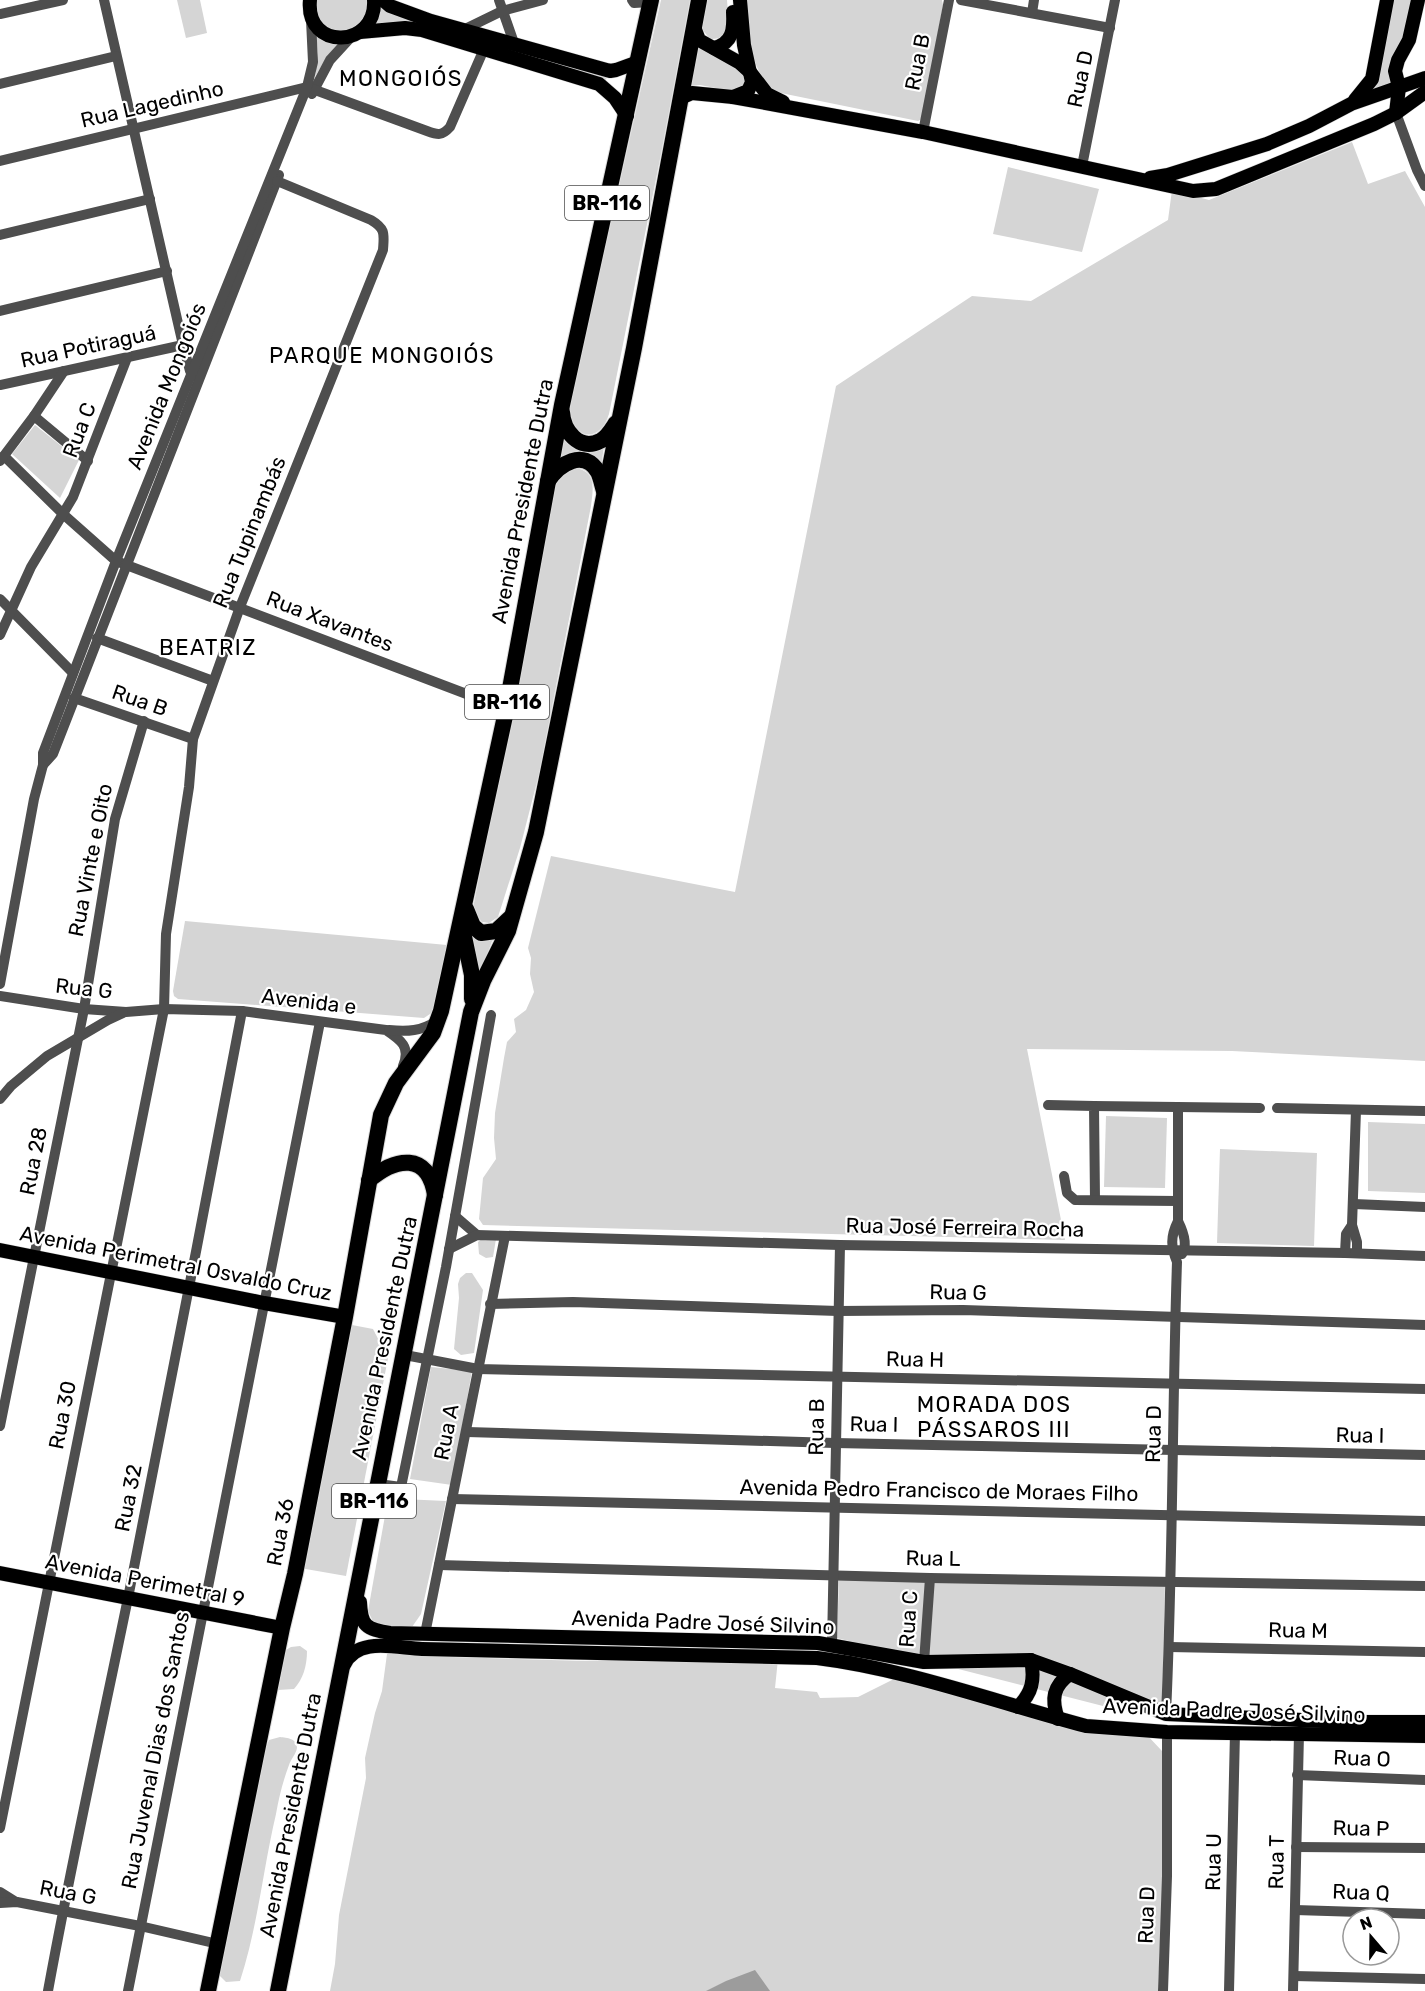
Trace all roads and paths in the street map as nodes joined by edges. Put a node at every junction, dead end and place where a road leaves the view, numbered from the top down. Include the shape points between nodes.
1 (63, 0) edge
2 (104, 0) edge
3 (310, 0) edge
4 (374, 0) edge
5 (383, 0) edge
6 (543, 0) edge
7 (632, 0) edge
8 (699, 0) edge
9 (732, 0) edge
10 (740, 0) edge
11 (949, 0) edge
12 (962, 0) edge
13 (1034, 0) edge
14 (1115, 0) edge
15 (1387, 0) edge
16 (1418, 0) edge
17 (651, 1) edge
18 (501, 6) edge
19 (1032, 13) junction
20 (0, 14) edge
21 (311, 20) junction
22 (694, 27) junction
23 (1110, 27) junction
24 (464, 30) junction
25 (356, 34) junction
26 (514, 43) junction
27 (714, 48) junction
28 (484, 49) junction
29 (117, 56) junction
30 (638, 62) junction
31 (610, 70) junction
32 (750, 72) junction
33 (1425, 78) edge
34 (0, 84) edge
35 (603, 86) junction
36 (1399, 87) junction
37 (311, 88) junction
38 (1425, 92) edge
39 (734, 97) junction
40 (681, 98) junction
41 (1351, 104) junction
42 (796, 109) junction
43 (1396, 113) junction
44 (627, 117) junction
45 (134, 128) junction
46 (923, 132) junction
47 (1239, 153) junction
48 (0, 161) edge
49 (1082, 166) junction
50 (1421, 168) edge
51 (1249, 176) junction
52 (1144, 179) junction
53 (277, 181) junction
54 (1425, 186) edge
55 (150, 199) junction
56 (0, 235) edge
57 (167, 271) junction
58 (0, 311) edge
59 (183, 345) junction
60 (127, 358) junction
61 (64, 371) junction
62 (197, 375) junction
63 (0, 385) edge
64 (562, 405) junction
65 (620, 413) junction
66 (34, 416) junction
67 (2, 458) edge
68 (88, 461) junction
69 (547, 482) junction
70 (604, 492) junction
71 (63, 514) junction
72 (121, 563) junction
73 (0, 599) edge
74 (240, 607) junction
75 (11, 609) junction
76 (0, 634) edge
77 (98, 638) junction
78 (73, 673) junction
79 (213, 681) junction
80 (74, 698) junction
81 (506, 709) junction
82 (144, 721) junction
83 (192, 739) junction
84 (43, 765) junction
85 (464, 902) junction
86 (513, 913) junction
87 (460, 920) junction
88 (0, 984) edge
89 (0, 996) edge
90 (84, 1009) junction
91 (164, 1009) junction
92 (242, 1011) junction
93 (126, 1012) junction
94 (471, 1012) junction
95 (491, 1015) dead end
96 (438, 1021) junction
97 (320, 1022) junction
98 (386, 1030) junction
99 (77, 1040) junction
100 (396, 1083) junction
101 (0, 1099) edge
102 (1048, 1105) dead end
103 (1094, 1106) junction
104 (1178, 1108) junction
105 (1260, 1108) dead end
106 (1277, 1108) dead end
107 (1356, 1110) junction
108 (1425, 1112) edge
109 (1064, 1176) dead end
110 (369, 1180) junction
111 (436, 1199) junction
112 (1095, 1200) junction
113 (1178, 1201) junction
114 (1354, 1204) junction
115 (1425, 1207) edge
116 (455, 1216) junction
117 (1178, 1221) junction
118 (477, 1235) junction
119 (505, 1236) junction
120 (840, 1245) junction
121 (449, 1248) junction
122 (1172, 1249) junction
123 (0, 1250) edge
124 (1185, 1250) junction
125 (1351, 1253) junction
126 (34, 1256) junction
127 (1425, 1256) edge
128 (1177, 1262) junction
129 (110, 1272) junction
130 (189, 1287) junction
131 (264, 1303) junction
132 (490, 1304) junction
133 (838, 1311) junction
134 (345, 1317) junction
135 (1175, 1318) junction
136 (1425, 1325) edge
137 (405, 1355) junction
138 (428, 1359) junction
139 (478, 1369) junction
140 (836, 1377) junction
141 (1173, 1384) junction
142 (1425, 1389) edge
143 (0, 1426) edge
144 (467, 1432) junction
145 (835, 1443) junction
146 (1172, 1450) junction
147 (1425, 1455) edge
148 (378, 1484) junction
149 (452, 1499) junction
150 (835, 1507) junction
151 (1171, 1515) junction
152 (1425, 1521) edge
153 (439, 1565) junction
154 (0, 1573) edge
155 (834, 1574) junction
156 (930, 1578) junction
157 (1170, 1581) junction
158 (49, 1583) junction
159 (1425, 1586) edge
160 (358, 1591) junction
161 (128, 1598) junction
162 (202, 1612) junction
163 (282, 1628) junction
164 (424, 1634) junction
165 (832, 1645) junction
166 (1169, 1647) junction
167 (1425, 1652) edge
168 (1031, 1660) junction
169 (924, 1662) junction
170 (342, 1669) junction
171 (1070, 1674) junction
172 (1018, 1707) junction
173 (1166, 1714) junction
174 (1058, 1719) junction
175 (1425, 1722) edge
176 (1167, 1732) junction
177 (1235, 1733) junction
178 (1299, 1734) junction
179 (1425, 1736) edge
180 (1297, 1775) junction
181 (1425, 1780) edge
182 (0, 1828) edge
183 (1296, 1847) junction
184 (1425, 1848) edge
185 (0, 1892) edge
186 (17, 1902) junction
187 (0, 1903) edge
188 (1296, 1910) junction
189 (62, 1911) junction
190 (1425, 1914) edge
191 (140, 1926) junction
192 (218, 1944) junction
193 (213, 1967) junction
194 (282, 1970) junction
195 (1294, 1976) junction
196 (1425, 1979) edge
197 (48, 1991) edge
198 (128, 1991) edge
199 (208, 1991) edge
200 (223, 1991) edge
201 (270, 1991) edge
202 (278, 1991) edge
203 (1163, 1991) edge
204 (1229, 1991) edge
205 (1293, 1991) edge

1 - 20 street
2 - 29 street
3 - 21 main road
4 - 25 main road via 370,20
5 - 24 main road via 390,6
6 - 18 street
7 - 17 street via 641,4
8 - 22 highway, BR-116
9 - 27 main road via 732,34 722,46
10 - 32 main road
11 - 46 street, Rua B
12 - 19 street
13 - 19 street
14 - 23 street, Rua D
15 - 41 main road via 1372,79
16 - 36 main road via 1409,40 1395,70
17 - 30 highway, Avenida Presidente Dutra / BR-116
18 - 24 street
18 - 26 street
19 - 23 street
21 - 25 main road via 328,36
21 - 37 street, Avenida Mongoiós
22 - 27 main road via 699,40
22 - 40 highway, BR-116
23 - 49 street, Rua D
24 - 26 main road
25 - 28 main road via 405,28
25 - 37 street, Avenida Mongoiós via 330,60
26 - 31 main road
27 - 32 main road
28 - 35 main road
28 - 37 street via 444,134
29 - 34 street
29 - 45 street
30 - 31 main road
30 - 44 highway, Avenida Presidente Dutra / BR-116
31 - 35 main road via 613,80
32 - 39 main road via 752,82 748,91
32 - 42 main road via 767,94
33 - 36 main road
35 - 44 main road
36 - 41 main road
36 - 43 main road
37 - 45 street, Rua Lagedinho
37 - 53 street, Avenida Mongoiós
37 - 62 street, Avenida Mongoiós
38 - 43 main road
39 - 40 main road via 692,93
39 - 42 main road
40 - 65 highway, Avenida Presidente Dutra / BR-116
41 - 47 main road via 1290,135
42 - 46 main road
43 - 50 street
43 - 51 main road
44 - 64 highway, Avenida Presidente Dutra / BR-116
45 - 48 street, Rua Lagedinho
45 - 55 street
46 - 49 main road
47 - 51 main road via 1235,170
47 - 52 main road
49 - 52 main road
50 - 54 street
51 - 52 main road via 1207,190 1172,187
53 - 62 street, Avenida Mongoiós
53 - 74 street, Rua Tupinambás via 381,226 383,250
55 - 56 street
55 - 57 street
57 - 58 street
57 - 59 street
59 - 60 street, Rua Potiraguá
59 - 62 street via 188,366
60 - 61 street, Rua Potiraguá
60 - 68 street, Rua C
61 - 63 street, Rua Potiraguá
61 - 66 street
62 - 72 street, Avenida Mongoiós
64 - 65 highway via 568,433 585,443 600,442 610,433
64 - 69 highway, Avenida Presidente Dutra / BR-116
65 - 70 highway, Avenida Presidente Dutra / BR-116
66 - 67 street
66 - 68 street
67 - 71 street, Rua Xavantes
68 - 71 street, Rua C
69 - 70 highway via 562,465 571,460 582,461 598,471
69 - 81 highway, Avenida Presidente Dutra / BR-116
70 - 86 highway, Avenida Presidente Dutra / BR-116 via 536,832
71 - 72 street, Rua Xavantes
71 - 75 street, Rua C
72 - 74 street, Rua Xavantes
72 - 77 street, Avenida Mongoiós
72 - 78 street, Avenida Mongoiós
73 - 75 street
74 - 79 street, Rua Tupinambás
74 - 81 street, Rua Xavantes
75 - 76 street, Rua C
75 - 78 street
77 - 79 street
77 - 80 street, Avenida Mongoiós
78 - 84 street, Avenida Mongoiós via 43,753
79 - 83 street, Rua Tupinambás
80 - 82 street, Rua B
80 - 84 street, Avenida Mongoiós via 53,754
81 - 85 highway, Avenida Presidente Dutra / BR-116
82 - 83 street, Rua B
82 - 90 street, Rua Vinte e Oito via 115,819
83 - 91 street, Rua Tupinambás via 189,787 166,934
84 - 88 street, Avenida Mongoiós
85 - 86 highway via 470,922 481,933 500,929
85 - 87 highway, Avenida Presidente Dutra / BR-116
86 - 94 highway, Avenida Presidente Dutra / BR-116
87 - 94 highway, Avenida Presidente Dutra / BR-116 via 472,975
87 - 96 highway, Rua 36
89 - 90 street, Rua G
90 - 93 street, Rua G
90 - 99 street, Rua 28
91 - 92 street, Avenida e
91 - 93 street, Rua G
91 - 129 street, Rua 30
92 - 97 street, Avenida e
92 - 130 street, Rua 32
93 - 99 street
94 - 111 highway, Avenida Presidente Dutra / BR-116
95 - 116 street
96 - 98 street, Avenida e via 416,1031
96 - 100 highway, Rua 36
97 - 98 street, Avenida e
97 - 131 street, Rua Juvenal Dias dos Santos
98 - 100 street via 399,1039 407,1056
99 - 101 street via 30,1069
99 - 126 street, Rua 28
100 - 110 highway, Rua 36 via 381,1115
102 - 103 street
103 - 104 street
103 - 112 street
104 - 105 street
104 - 113 street
106 - 107 street
107 - 108 street
107 - 114 street
109 - 112 street via 1070,1197
110 - 111 highway via 385,1167 409,1162 429,1176
110 - 134 highway, Rua 36
111 - 137 highway, Avenida Presidente Dutra / BR-116
112 - 113 street
113 - 117 street
114 - 115 street
114 - 125 street via 1352,1225 1346,1234
116 - 118 street
116 - 121 street
117 - 122 street via 1172,1233
117 - 124 street
118 - 119 street, Rua José Ferreira Rocha
118 - 121 street
119 - 120 street, Rua José Ferreira Rocha
119 - 132 street, Rua A
120 - 122 street, Rua José Ferreira Rocha
120 - 133 street, Rua B
121 - 138 street
122 - 124 street, Rua José Ferreira Rocha
122 - 128 street, Rua D
123 - 126 main road, Avenida Perimetral Osvaldo Cruz
124 - 125 street, Rua José Ferreira Rocha
124 - 128 street
125 - 127 street, Rua José Ferreira Rocha
126 - 129 main road, Avenida Perimetral Osvaldo Cruz
126 - 143 street, Rua 28
128 - 135 street, Rua D
129 - 130 main road, Avenida Perimetral Osvaldo Cruz
129 - 158 street, Rua 30
130 - 131 main road, Avenida Perimetral Osvaldo Cruz
130 - 161 street, Rua 32
131 - 134 main road, Avenida Perimetral Osvaldo Cruz
131 - 162 street, Rua Juvenal Dias dos Santos
132 - 133 street, Rua G via 573,1302
132 - 139 street, Rua A
133 - 135 street, Rua G via 963,1310
133 - 140 street, Rua B
134 - 163 highway, Rua 36
135 - 136 street, Rua G
135 - 141 street, Rua D
137 - 138 street, Rua H
137 - 148 highway, Avenida Presidente Dutra / BR-116
138 - 139 street, Rua H
138 - 148 street via 401,1488
139 - 140 street, Rua H
139 - 144 street, Rua A
140 - 141 street, Rua H
140 - 145 street, Rua B
141 - 142 street, Rua H
141 - 146 street, Rua D
144 - 145 street, Rua I
144 - 149 street, Rua A
145 - 146 street, Rua I
145 - 150 street, Rua B
146 - 147 street, Rua I
146 - 151 street, Rua D
148 - 160 highway, Avenida Presidente Dutra / BR-116
149 - 150 street, Avenida Pedro Francisco de Moraes Filho
149 - 153 street, Rua A
150 - 151 street, Avenida Pedro Francisco de Moraes Filho
150 - 155 street, Rua B
151 - 152 street, Avenida Pedro Francisco de Moraes Filho
151 - 157 street, Rua D
153 - 155 street, Rua L
153 - 164 street, Rua A
154 - 158 main road, Avenida Perimetral 9
155 - 156 street, Rua L
155 - 165 street, Rua B
156 - 157 street, Rua L
156 - 169 street, Rua C
157 - 159 street, Rua L
157 - 166 street, Rua D
158 - 161 main road, Avenida Perimetral 9
158 - 182 street, Rua 30
160 - 164 main road, Avenida Padre José Silvino via 363,1623 374,1630
160 - 170 highway, Avenida Presidente Dutra / BR-116
161 - 162 main road, Avenida Perimetral 9
161 - 189 street, Rua 32
162 - 163 main road, Avenida Perimetral 9
162 - 191 street, Rua Juvenal Dias dos Santos
163 - 192 highway, Rua 36
164 - 165 main road, Avenida Padre José Silvino
165 - 169 main road, Avenida Padre José Silvino
166 - 167 street, Rua M
166 - 173 street, Rua D
168 - 169 main road, Avenida Padre José Silvino
168 - 171 main road, Avenida Padre José Silvino
168 - 172 main road via 1033,1683
170 - 172 main road, Avenida Padre José Silvino via 347,1657 366,1646 817,1658
170 - 194 highway, Avenida Presidente Dutra / BR-116
171 - 173 main road, Avenida Padre José Silvino
171 - 174 main road via 1056,1688 1054,1707
172 - 174 main road, Avenida Padre José Silvino
173 - 175 main road, Avenida Padre José Silvino
174 - 176 main road, Avenida Padre José Silvino via 1107,1729
176 - 177 main road, Avenida Padre José Silvino
176 - 203 street, Rua D
177 - 178 main road, Avenida Padre José Silvino
177 - 204 street, Rua U
178 - 179 main road, Avenida Padre José Silvino
178 - 180 street, Rua T
180 - 181 street, Rua O
180 - 183 street, Rua T
183 - 184 street, Rua P
183 - 188 street, Rua T
185 - 186 street
186 - 187 street
186 - 189 street, Rua G
188 - 190 street, Rua Q
188 - 195 street, Rua T
189 - 191 street, Rua G
189 - 197 street, Rua 32
191 - 192 street, Rua G
191 - 198 street, Rua Juvenal Dias dos Santos
192 - 193 highway, Rua 36
193 - 199 highway, Rua 36
193 - 200 highway
194 - 201 highway
194 - 202 highway, Avenida Presidente Dutra / BR-116
195 - 196 street
195 - 205 street, Rua T

